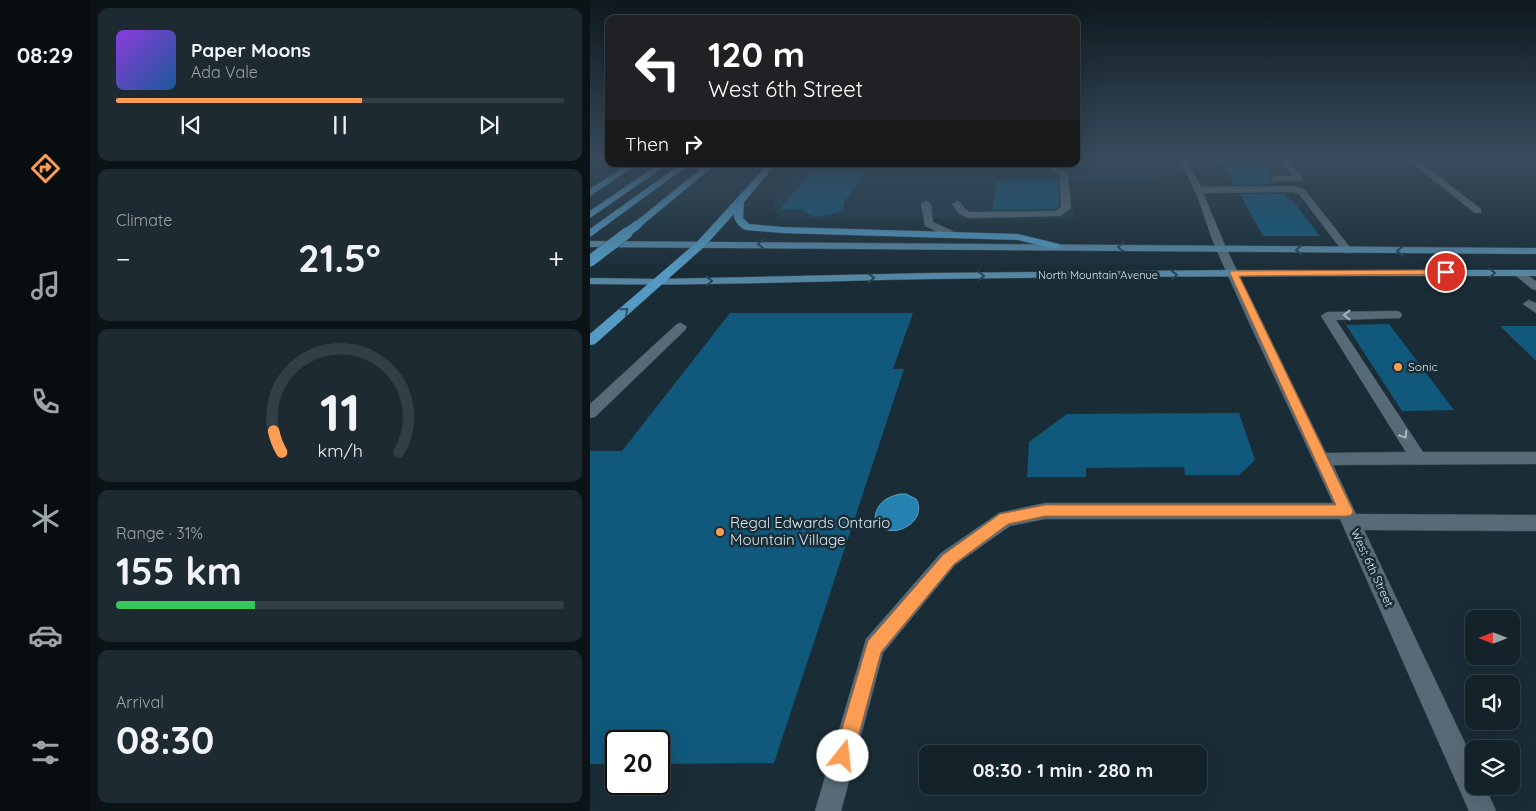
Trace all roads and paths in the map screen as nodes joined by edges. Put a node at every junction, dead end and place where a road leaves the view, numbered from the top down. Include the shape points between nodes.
1 (618, 196) edge
2 (643, 196) edge
3 (673, 196) edge
4 (745, 196) edge
5 (1064, 196) edge
6 (1200, 196) edge
7 (1305, 196) edge
8 (1459, 196) edge
9 (740, 202) junction
10 (926, 204) dead end
11 (957, 204) dead end
12 (1478, 211) dead end
13 (590, 215) edge
14 (590, 234) edge
15 (954, 235) junction
16 (590, 244) edge
17 (701, 244) junction
18 (1055, 246) junction
19 (1222, 250) junction
20 (1348, 251) junction
21 (1536, 251) edge
22 (590, 261) edge
23 (1234, 273) junction
24 (1519, 273) junction
25 (1536, 273) edge
26 (590, 281) edge
27 (660, 282) junction
28 (1536, 287) edge
29 (1396, 315) dead end
30 (681, 327) dead end
31 (590, 341) edge
32 (590, 412) edge
33 (1418, 458) junction
34 (1536, 458) edge
35 (1321, 459) junction
36 (1348, 516) junction
37 (1536, 522) edge
38 (828, 811) edge
39 (1484, 811) edge

1 - 13 highway
2 - 14 highway
3 - 22 highway, bridge
4 - 9 highway
5 - 11 street via 1066,208 1057,214 968,215
6 - 19 street, West 6th Street
7 - 20 street
8 - 12 street
9 - 15 highway via 738,218 746,227
9 - 17 highway
10 - 15 street via 928,224
15 - 18 highway via 1018,237
16 - 17 main road
18 -> 17 main road
17 - 27 highway
19 -> 18 main road
20 -> 19 main road
19 - 23 street, West 6th Street
21 -> 20 main road
23 -> 24 main road, North Mountain Avenue
27 -> 23 main road, North Mountain Avenue
23 - 35 street, West 6th Street
24 - 25 main road, North Mountain Avenue
24 - 28 street
26 - 27 main road, North Mountain Avenue
31 -> 27 highway
29 -> 33 street via 1327,316
30 - 32 street
33 - 34 street
33 - 35 street
35 - 36 street, West 6th Street
36 - 37 street
36 - 38 street via 1045,511 1005,519 948,560 874,647
36 - 39 street, West 6th Street

